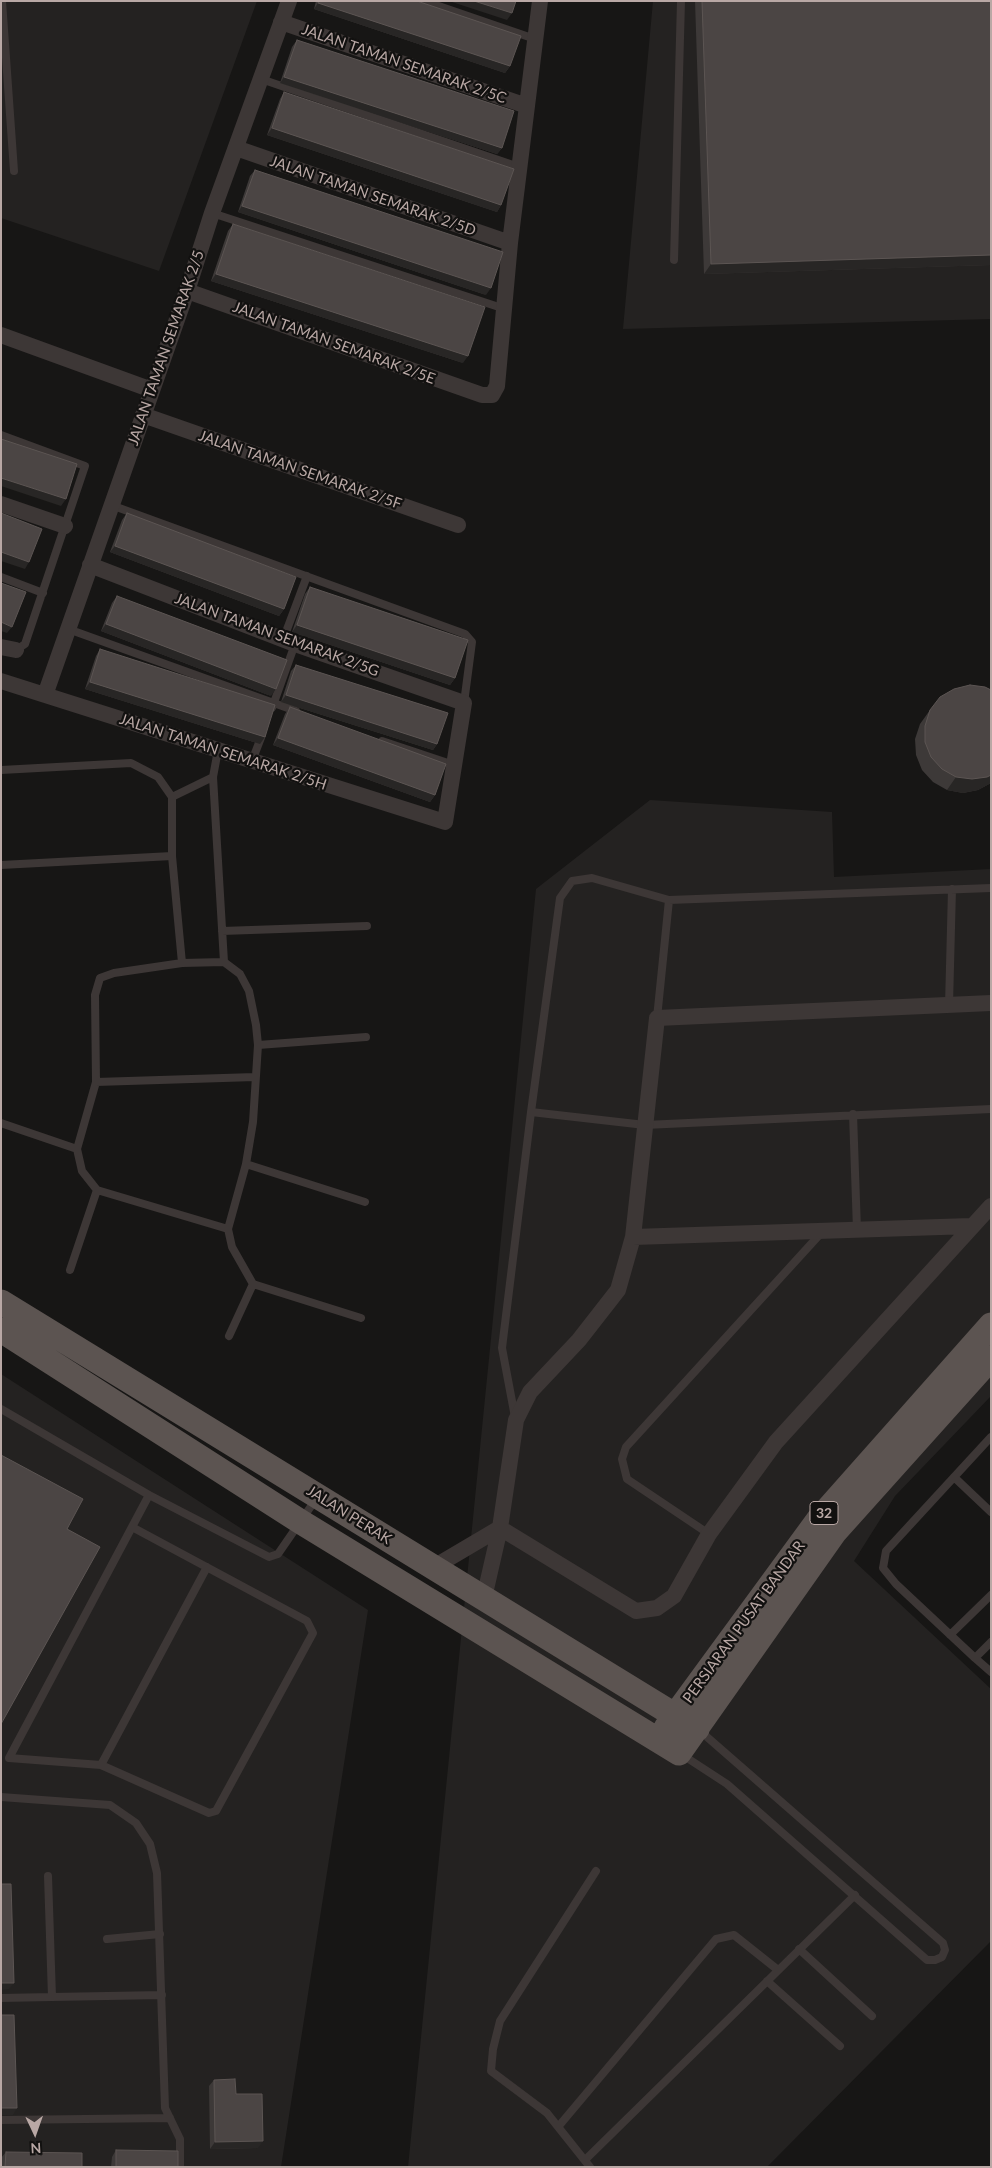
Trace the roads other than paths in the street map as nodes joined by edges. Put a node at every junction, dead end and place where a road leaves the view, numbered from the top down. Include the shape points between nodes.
1 (2, 1) edge
2 (288, 1) edge
3 (424, 1) edge
4 (540, 1) edge
5 (681, 1) edge
6 (281, 22) junction
7 (535, 39) junction
8 (261, 79) junction
9 (527, 106) junction
10 (236, 148) junction
11 (519, 167) junction
12 (14, 171) dead end
13 (212, 213) junction
14 (510, 244) junction
15 (674, 260) dead end
16 (187, 290) junction
17 (502, 308) junction
18 (1, 335) edge
19 (152, 390) junction
20 (143, 415) junction
21 (1, 435) edge
22 (1, 504) edge
23 (111, 505) junction
24 (458, 525) dead end
25 (64, 526) junction
26 (90, 565) junction
27 (306, 576) junction
28 (1, 577) edge
29 (42, 592) junction
30 (68, 629) junction
31 (289, 642) junction
32 (9, 649) edge
33 (1, 681) edge
34 (45, 695) junction
35 (464, 703) junction
36 (274, 704) junction
37 (300, 713) edge
38 (267, 720) edge
39 (264, 728) edge
40 (373, 738) edge
41 (218, 750) junction
42 (252, 761) junction
43 (454, 766) junction
44 (1, 770) edge
45 (213, 777) junction
46 (172, 797) junction
47 (172, 856) junction
48 (1, 865) edge
49 (991, 888) edge
50 (952, 889) junction
51 (670, 900) junction
52 (367, 926) dead end
53 (222, 931) junction
54 (224, 962) junction
55 (182, 963) junction
56 (991, 1003) edge
57 (949, 1005) junction
58 (657, 1018) junction
59 (366, 1037) dead end
60 (258, 1045) junction
61 (255, 1077) junction
62 (96, 1082) junction
63 (991, 1109) edge
64 (531, 1112) junction
65 (853, 1114) junction
66 (1, 1123) edge
67 (645, 1125) junction
68 (77, 1149) junction
69 (246, 1164) junction
70 (97, 1190) junction
71 (365, 1202) dead end
72 (991, 1206) edge
73 (971, 1226) junction
74 (228, 1229) junction
75 (856, 1230) junction
76 (823, 1231) junction
77 (633, 1238) junction
78 (70, 1270) dead end
79 (254, 1284) junction
80 (1, 1302) edge
81 (361, 1318) dead end
82 (991, 1325) edge
83 (1, 1330) edge
84 (229, 1336) dead end
85 (991, 1358) edge
86 (1, 1409) edge
87 (516, 1420) junction
88 (991, 1437) edge
89 (954, 1477) junction
90 (149, 1495) junction
91 (318, 1496) junction
92 (991, 1512) edge
93 (301, 1522) junction
94 (132, 1527) junction
95 (500, 1528) junction
96 (709, 1534) junction
97 (425, 1562) junction
98 (206, 1567) junction
99 (991, 1595) edge
100 (484, 1598) junction
101 (433, 1603) junction
102 (950, 1635) junction
103 (991, 1642) edge
104 (975, 1658) junction
105 (991, 1672) edge
106 (675, 1716) junction
107 (698, 1729) junction
108 (657, 1740) junction
109 (679, 1753) junction
110 (5, 1758) edge
111 (101, 1765) junction
112 (1, 1796) edge
113 (596, 1871) dead end
114 (48, 1876) dead end
115 (855, 1895) junction
116 (160, 1934) junction
117 (106, 1938) dead end
118 (799, 1949) junction
119 (778, 1970) junction
120 (767, 1981) junction
121 (162, 1995) junction
122 (52, 1997) junction
123 (1, 1998) edge
124 (872, 2016) dead end
125 (840, 2046) dead end
126 (170, 2118) junction
127 (1, 2120) edge
128 (558, 2127) junction
129 (587, 2163) edge
130 (180, 2167) edge

1 - 12 lane
2 - 6 street, JALAN TAMAN SEMARAK 2/5
3 - 7 lane
4 - 7 street
5 - 15 lane
6 - 8 street, JALAN TAMAN SEMARAK 2/5
6 - 9 street, JALAN TAMAN SEMARAK 2/5C
7 - 9 street
8 - 10 street, JALAN TAMAN SEMARAK 2/5
8 - 11 lane
9 - 11 street
10 - 13 street, JALAN TAMAN SEMARAK 2/5
10 - 14 street, JALAN TAMAN SEMARAK 2/5D
11 - 14 street
13 - 16 street, JALAN TAMAN SEMARAK 2/5
13 - 17 lane
14 - 17 street
16 - 17 street, JALAN TAMAN SEMARAK 2/5E via 482,395 492,395 497,386
16 - 19 street, JALAN TAMAN SEMARAK 2/5
18 - 19 street
19 - 20 street, JALAN TAMAN SEMARAK 2/5
20 - 23 street, JALAN TAMAN SEMARAK 2/5
20 - 24 street, JALAN TAMAN SEMARAK 2/5F
21 - 25 lane via 85,466
22 - 25 street
23 - 26 street, JALAN TAMAN SEMARAK 2/5
23 - 27 lane
25 - 29 lane
26 - 30 street, JALAN TAMAN SEMARAK 2/5
26 - 31 street, JALAN TAMAN SEMARAK 2/5G
27 - 31 lane
27 - 35 lane via 469,636 472,642
28 - 29 lane
29 - 32 lane via 25,644
30 - 34 street, JALAN TAMAN SEMARAK 2/5
30 - 36 lane
31 - 35 street, JALAN TAMAN SEMARAK 2/5G
31 - 36 lane
33 - 34 street, JALAN TAMAN SEMARAK 2/5H
34 - 41 street, JALAN TAMAN SEMARAK 2/5H
35 - 43 street
36 - 37 lane
36 - 38 lane
39 - 42 lane
40 - 43 lane
41 - 42 street, JALAN TAMAN SEMARAK 2/5H
41 - 45 lane
42 - 43 street, JALAN TAMAN SEMARAK 2/5H via 445,822
44 - 46 lane via 131,763 158,777
45 - 46 lane
45 - 53 lane
46 - 47 lane
47 - 48 lane
47 - 55 lane
49 - 50 lane
50 - 51 lane
50 - 57 lane
51 - 58 lane
51 - 64 lane via 592,878 572,881 560,898
52 - 53 lane
53 - 54 lane
54 - 55 lane
54 - 60 lane via 240,974 250,991
55 - 62 lane via 100,978 95,995
56 - 57 street
57 - 58 street
58 - 67 street
59 - 60 lane
60 - 61 lane
61 - 62 lane
61 - 69 lane via 253,1122
62 - 68 lane
63 - 65 lane
64 - 67 lane
64 - 87 lane via 502,1348
65 - 67 lane
65 - 75 lane
66 - 68 lane
67 - 77 street
68 - 70 lane via 82,1171
69 - 71 lane
69 - 74 lane
70 - 74 lane
70 - 78 lane
72 - 73 street
73 - 75 street
73 - 96 street via 776,1442
74 - 79 lane via 232,1247
75 - 76 street
76 - 77 street
76 - 96 lane via 626,1447 622,1459 627,1479
77 - 87 street via 618,1290 579,1340 530,1392
79 - 81 lane
79 - 84 lane
80 - 91 main road, JALAN PERAK
82 - 106 main road, PERSIARAN PUSAT BANDAR / 32 via 819,1519
83 - 93 main road, JALAN PERAK
85 - 107 main road, PERSIARAN PUSAT BANDAR / 32 via 834,1533
86 - 90 lane
87 - 95 street
88 - 89 lane
89 - 92 lane
89 - 102 lane via 886,1551 884,1568 896,1584
90 - 93 lane via 269,1557 278,1554
90 - 94 lane
91 - 93 lane
91 - 97 main road, JALAN PERAK
93 - 101 main road, JALAN PERAK
94 - 98 lane
94 - 110 lane
95 - 96 street via 636,1611 657,1608 674,1596
95 - 97 street
95 - 100 street
97 - 100 main road, JALAN PERAK
97 - 101 main road via 437,1592
98 - 111 lane
98 - 111 lane via 307,1621 313,1633 216,1811 209,1813
99 - 102 lane
100 - 106 main road, JALAN PERAK
101 - 108 main road, JALAN PERAK
102 - 104 lane
103 - 104 lane
104 - 105 lane
106 - 107 main road, JALAN PERAK
106 - 108 main road, PERSIARAN PUSAT BANDAR / 32
107 - 109 main road, PERSIARAN PUSAT BANDAR / 32
107 - 115 lane via 943,1943 942,1957 927,1960
108 - 109 main road, JALAN PERAK
109 - 115 lane via 727,1784
110 - 111 lane
112 - 116 lane via 110,1805 136,1823 150,1844 157,1872
113 - 128 lane via 500,2021 493,2049 491,2071 547,2113
114 - 122 lane
115 - 118 lane
116 - 117 lane
116 - 121 lane
118 - 119 lane
118 - 124 lane
119 - 120 lane
119 - 128 lane via 734,1935 716,1939
120 - 125 lane
120 - 129 lane
121 - 122 lane
121 - 126 lane via 165,2108
122 - 123 lane
126 - 127 lane
126 - 130 lane via 180,2139
128 - 129 lane

